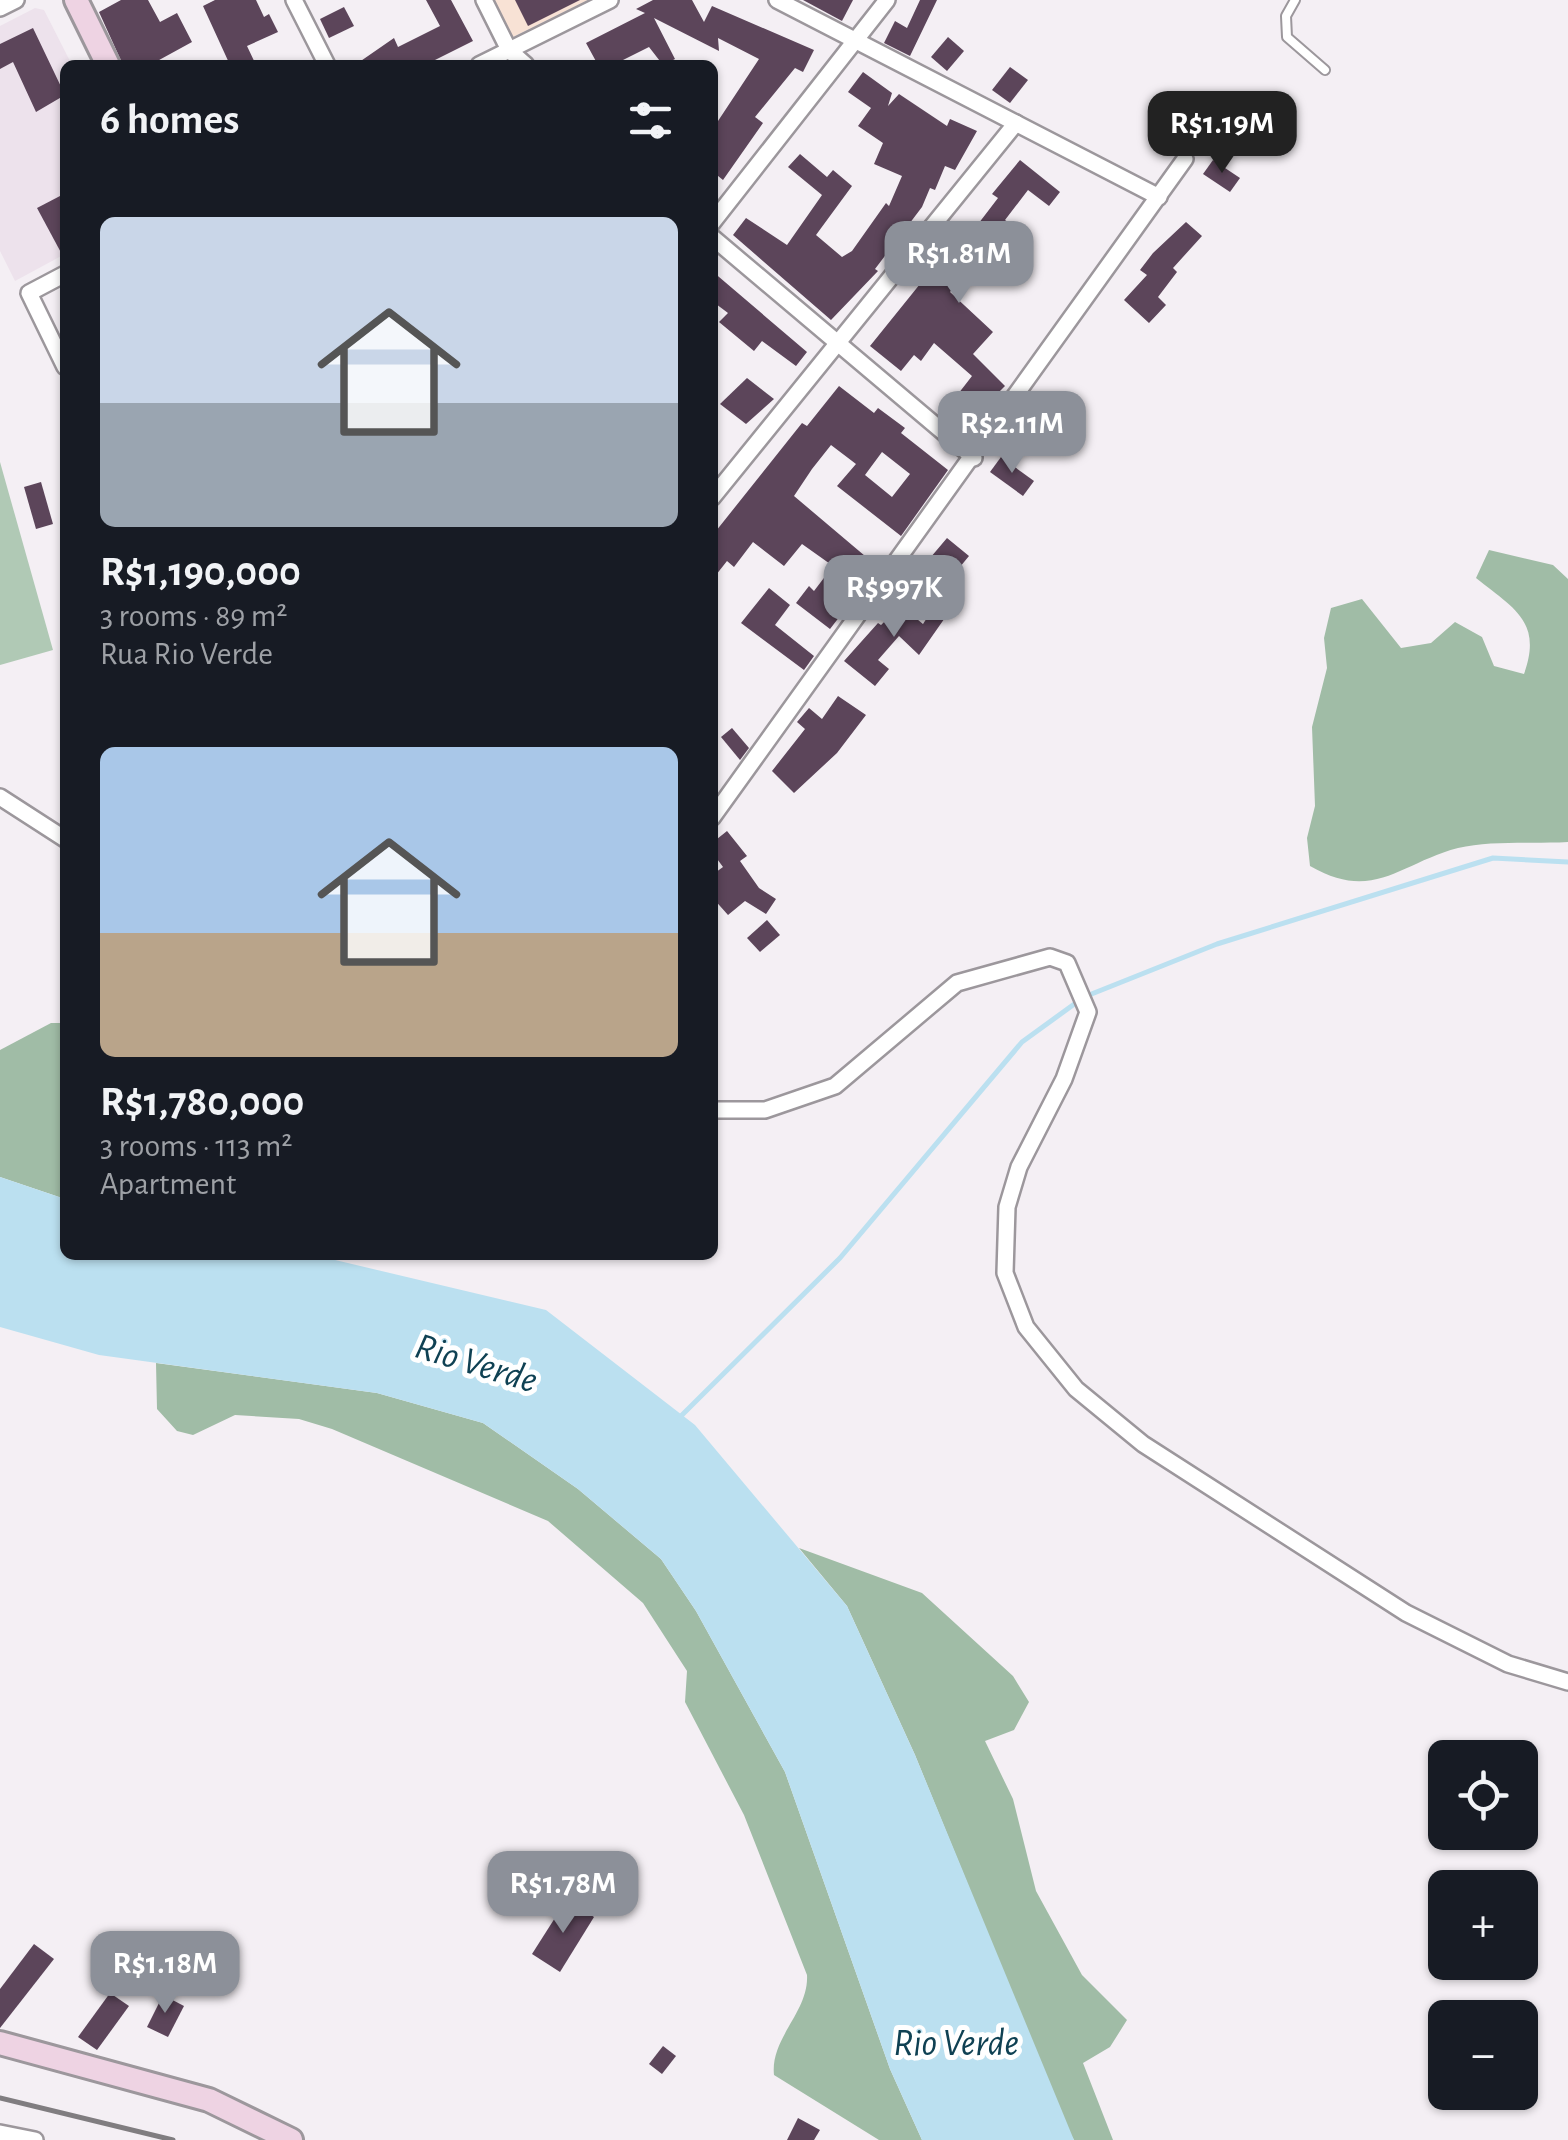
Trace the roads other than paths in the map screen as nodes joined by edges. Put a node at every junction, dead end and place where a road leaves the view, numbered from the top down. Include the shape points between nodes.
1 (16, 0) edge
2 (76, 0) edge
3 (294, 0) edge
4 (484, 0) edge
5 (610, 0) edge
6 (777, 0) edge
7 (887, 0) edge
8 (1295, 0) edge
9 (0, 8) edge
10 (856, 43) junction
11 (510, 50) junction
12 (106, 60) edge
13 (324, 60) edge
14 (489, 60) edge
15 (521, 60) edge
16 (1325, 70) dead end
17 (1016, 123) junction
18 (1185, 160) dead end
19 (1159, 196) junction
20 (718, 216) edge
21 (718, 242) edge
22 (60, 277) edge
23 (835, 342) junction
24 (60, 357) edge
25 (974, 458) junction
26 (718, 490) edge
27 (0, 798) edge
28 (718, 810) edge
29 (60, 836) edge
30 (718, 1110) edge
31 (1568, 1682) edge
32 (0, 2042) edge
33 (0, 2133) edge
34 (35, 2140) edge
35 (291, 2140) edge

1 - 9 street
2 - 12 street
3 - 13 street
4 - 11 street
5 - 11 street
6 - 10 street
7 - 10 street
8 - 16 lane via 1286,37
10 - 17 street
10 - 20 street
11 - 14 street
11 - 15 street
17 - 19 street
17 - 23 street
18 - 19 street
19 - 25 street
21 - 23 street
22 - 24 street via 29,293
23 - 25 street
23 - 26 street
25 - 28 street
27 - 29 street
30 - 31 street via 765,1110 835,1086 957,983 1050,956 1067,963 1088,1012 1064,1079 1019,1167 1008,1207 1005,1273 1026,1327 1076,1389 1143,1444 1406,1613 1508,1664
32 - 35 street via 209,2100
33 - 34 street

